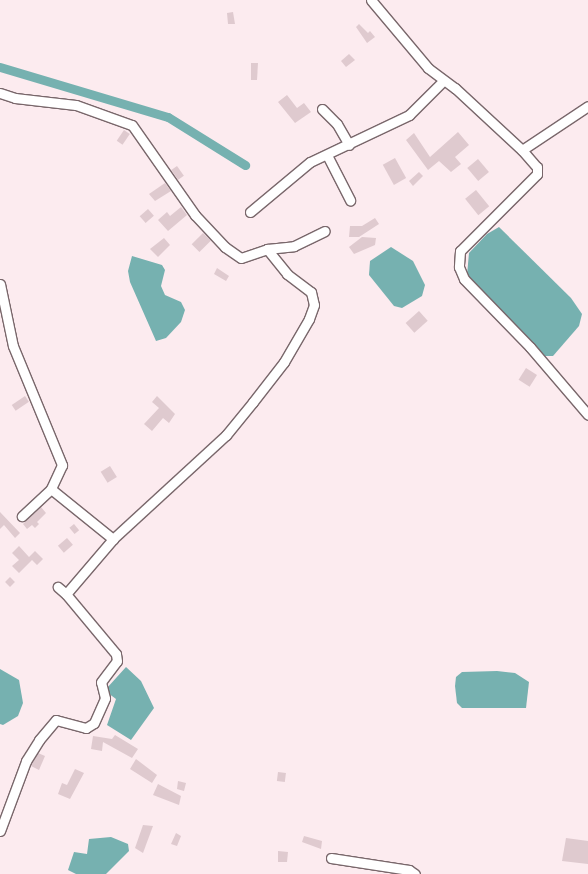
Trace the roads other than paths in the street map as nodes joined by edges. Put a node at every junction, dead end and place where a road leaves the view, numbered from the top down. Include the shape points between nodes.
1 (371, 0) edge
2 (443, 81) junction
3 (0, 93) edge
4 (588, 106) edge
5 (322, 109) dead end
6 (350, 145) junction
7 (522, 150) junction
8 (328, 154) junction
9 (350, 200) dead end
10 (250, 212) dead end
11 (325, 231) dead end
12 (267, 248) junction
13 (0, 284) edge
14 (588, 414) edge
15 (51, 489) junction
16 (22, 516) dead end
17 (113, 540) junction
18 (58, 588) dead end
19 (66, 594) junction
20 (0, 831) edge
21 (331, 858) dead end
22 (415, 874) edge

1 - 2 street via 395,31
2 - 6 street via 409,114
2 - 7 street via 455,88
3 - 12 street via 15,98 76,105 132,125 195,215 225,247 240,258
4 - 7 street
5 - 6 street
6 - 8 street
7 - 14 street via 538,167 537,174 460,251 458,267 464,279 530,347
8 - 9 street
8 - 10 street via 310,162
11 - 12 street via 294,246
12 - 17 street via 287,274 311,292 314,305 309,319 284,362 226,435
13 - 15 street via 16,355 61,460 62,465
15 - 16 street
15 - 17 street
17 - 19 street
18 - 19 street
19 - 20 street via 116,654 117,661 101,682 105,698 94,723 86,728 56,720 39,740 26,761
21 - 22 street via 409,870

